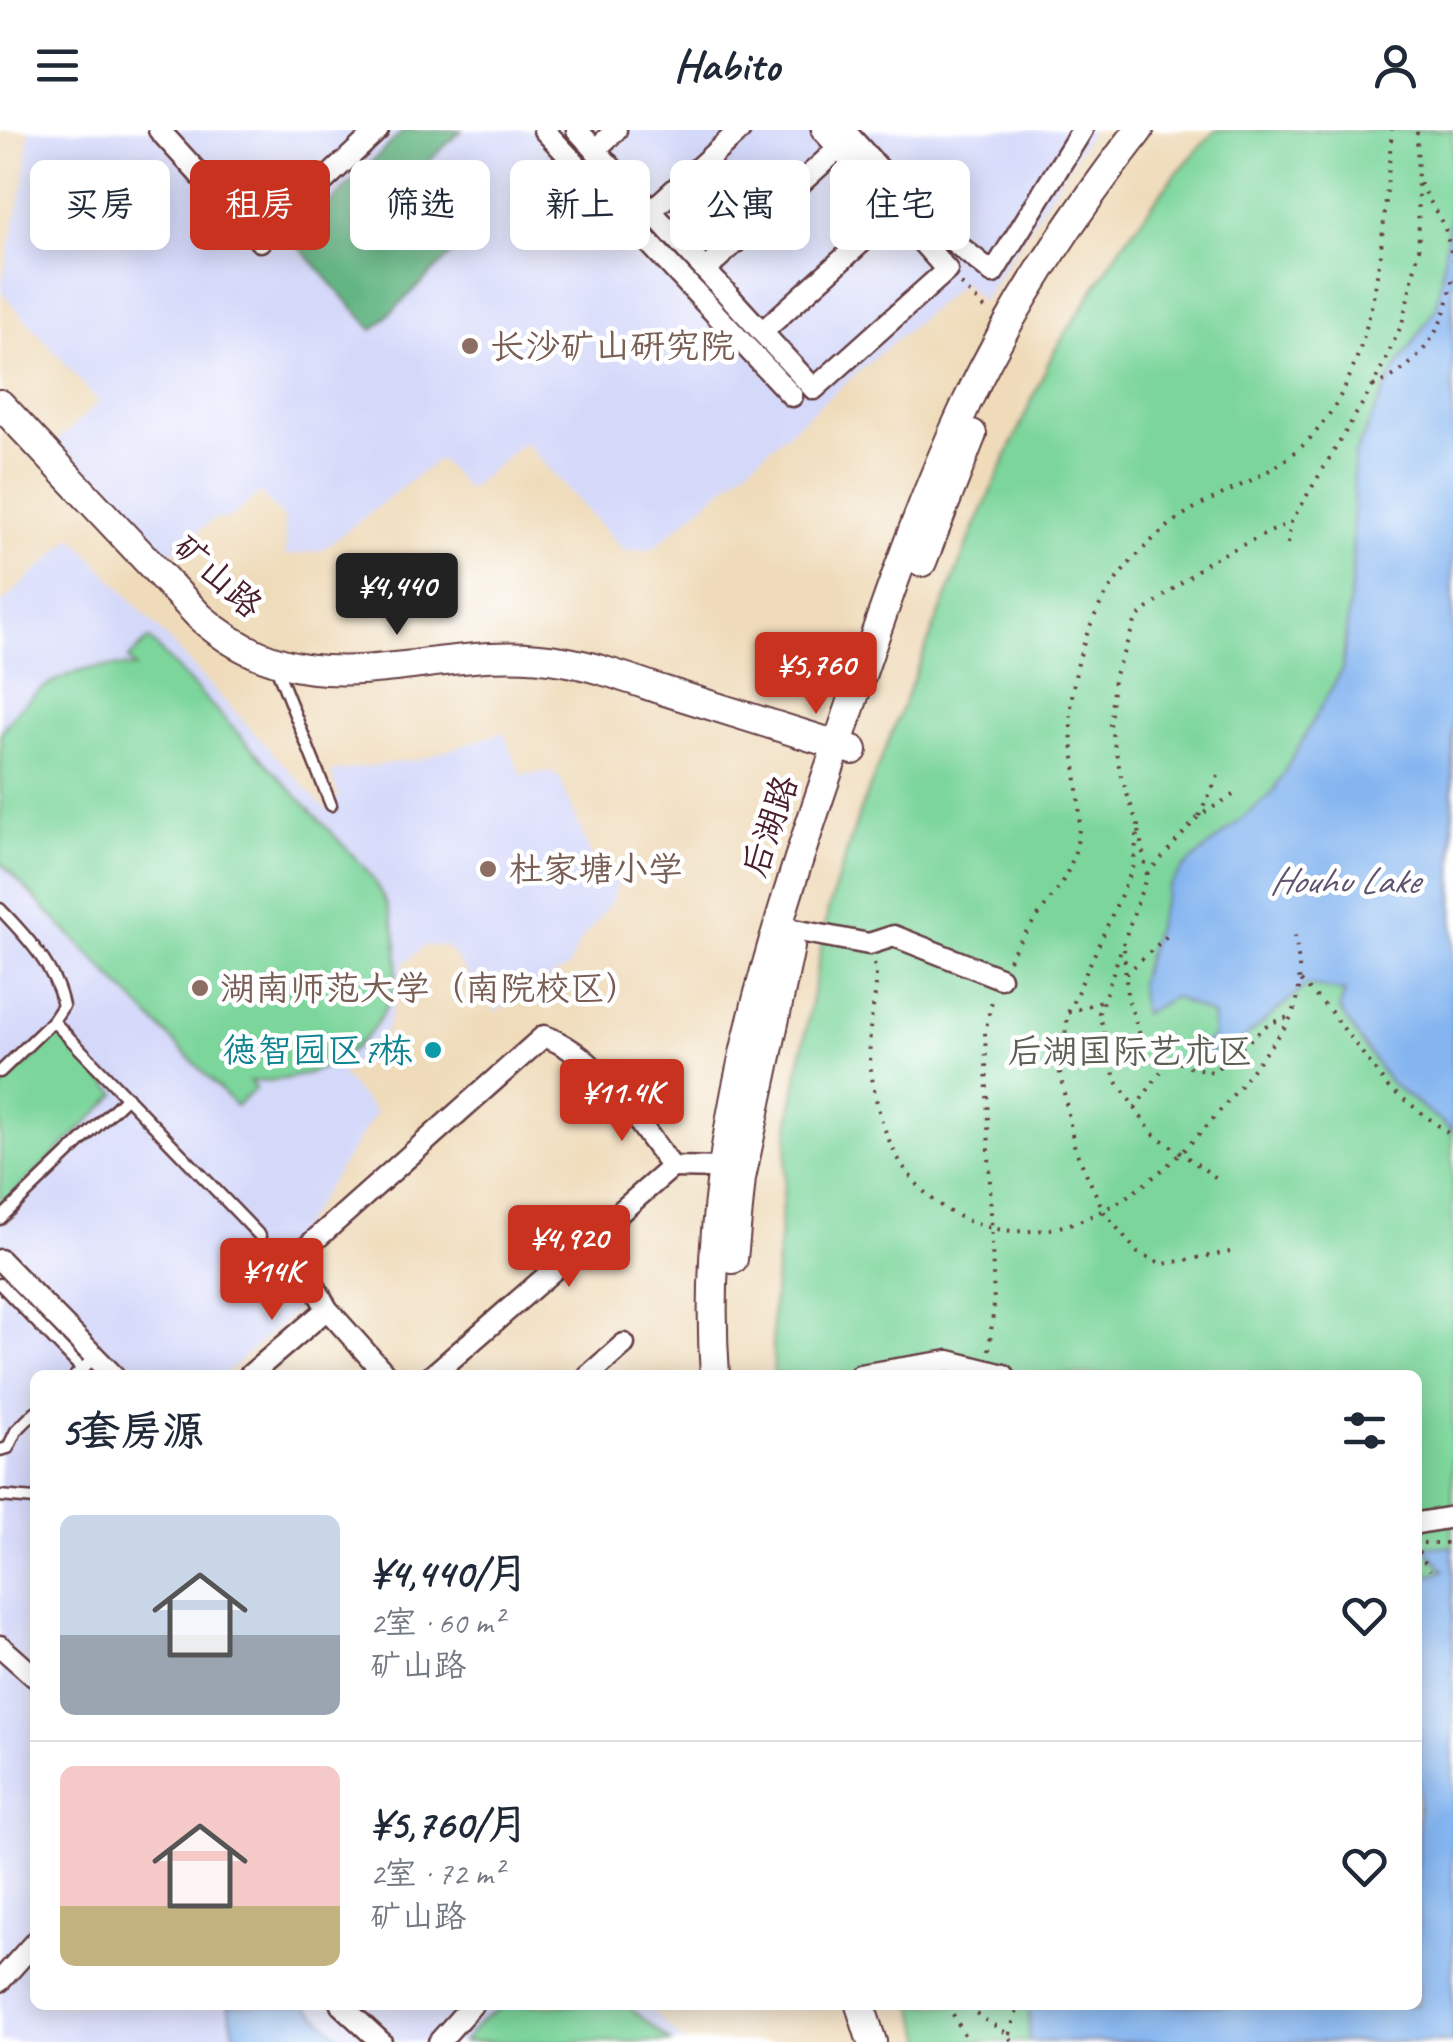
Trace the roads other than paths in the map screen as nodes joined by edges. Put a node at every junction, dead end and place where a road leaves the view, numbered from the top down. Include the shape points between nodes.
1 (159, 130) edge
2 (378, 130) edge
3 (544, 130) edge
4 (577, 130) edge
5 (616, 130) edge
6 (740, 130) edge
7 (822, 130) edge
8 (1082, 130) edge
9 (1139, 130) edge
10 (1156, 130) edge
11 (841, 139) edge
12 (595, 150) junction
13 (857, 160) edge
14 (651, 211) junction
15 (854, 250) edge
16 (929, 250) edge
17 (705, 270) junction
18 (762, 332) junction
19 (792, 396) dead end
20 (0, 404) edge
21 (0, 418) edge
22 (277, 669) junction
23 (844, 754) junction
24 (331, 805) dead end
25 (0, 910) edge
26 (794, 930) junction
27 (1000, 978) road end
28 (53, 1021) junction
29 (0, 1072) edge
30 (127, 1098) junction
31 (672, 1167) junction
32 (724, 1168) junction
33 (0, 1219) edge
34 (260, 1236) dead end
35 (0, 1260) edge
36 (0, 1284) edge
37 (327, 1308) junction
38 (624, 1344) dead end
39 (85, 1367) edge
40 (256, 1370) edge
41 (382, 1370) edge
42 (439, 1370) edge
43 (595, 1370) edge
44 (715, 1370) edge
45 (734, 1370) edge
46 (892, 1370) edge
47 (984, 1370) edge
48 (30, 1417) edge
49 (0, 1450) edge
50 (0, 1496) edge
51 (30, 1499) edge
52 (1453, 1517) edge
53 (1422, 1522) edge
54 (0, 1646) edge
55 (30, 1673) edge
56 (30, 1948) edge
57 (0, 1981) edge
58 (347, 2010) edge
59 (468, 2010) edge
60 (862, 2010) edge
61 (876, 2010) edge
62 (382, 2042) edge
63 (439, 2042) edge
64 (872, 2042) edge
65 (886, 2042) edge

1 - 2 street via 260,242
3 - 19 street
4 - 12 street
5 - 12 street
6 - 14 street
7 - 11 street
8 - 11 street via 993,272
9 - 23 main road, 后湖路 via 1082,205 1006,329 932,480
10 - 23 main road, 后湖路 via 1075,244 987,396
11 - 13 street
11 - 17 street
12 - 14 street
14 - 17 street
15 - 18 street
16 - 18 street via 947,270 814,389
17 - 18 street
20 - 22 main road, 矿山路 via 200,617
21 - 22 main road, 矿山路 via 200,630 232,655
22 - 23 main road, 矿山路 via 544,658
22 - 24 lane
23 - 26 main road, 后湖路
23 - 32 main road, 后湖路 via 788,886 745,1042
25 - 28 lane via 38,952 61,998
26 - 27 street via 870,944 894,936
26 - 45 main road, 后湖路 via 741,1178 730,1294
28 - 29 lane
28 - 30 lane
30 - 33 lane
30 - 34 lane
31 - 32 street
31 - 37 street via 591,1064 571,1046 544,1036 298,1255
31 - 42 street
32 - 44 main road, 后湖路 via 711,1304
35 - 39 street
36 - 39 lane
37 - 40 street
37 - 41 street
38 - 43 street
46 - 47 street via 949,1361
48 - 49 lane
50 - 51 lane
52 - 53 street
54 - 55 street
56 - 57 street
58 - 62 street
59 - 63 street
60 - 64 main road
61 - 65 main road

